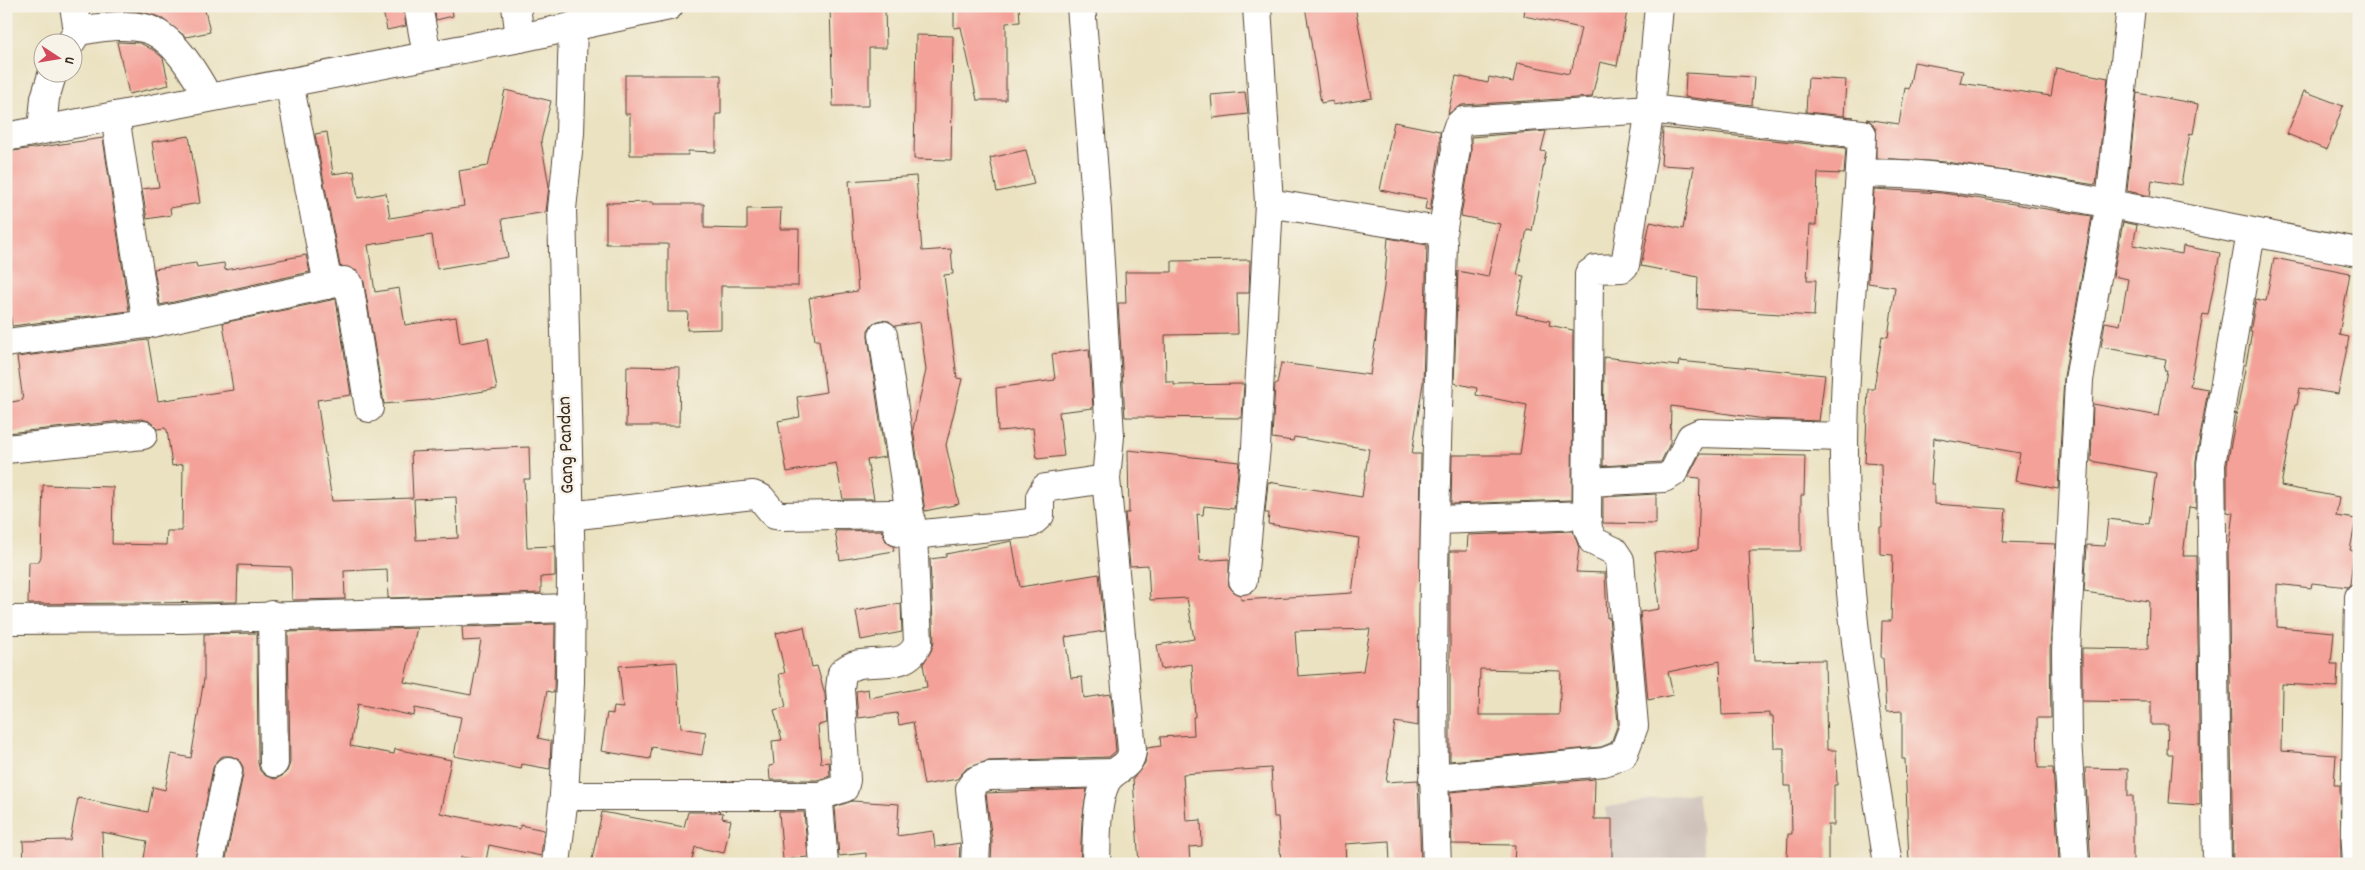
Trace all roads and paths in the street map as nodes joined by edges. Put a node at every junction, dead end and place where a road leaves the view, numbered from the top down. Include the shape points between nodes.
1 (418, 6) edge
2 (516, 6) edge
3 (669, 6) edge
4 (1081, 6) edge
5 (1257, 6) edge
6 (1659, 6) edge
7 (2131, 6) edge
8 (573, 26) junction
9 (74, 27) edge
10 (520, 38) junction
11 (426, 55) junction
12 (49, 82) edge
13 (289, 82) junction
14 (208, 97) junction
15 (1650, 109) junction
16 (115, 116) junction
17 (42, 130) junction
18 (6, 137) edge
19 (1861, 174) junction
20 (1269, 203) junction
21 (2110, 204) junction
22 (2251, 233) junction
23 (1442, 234) junction
24 (2359, 252) edge
25 (328, 285) junction
26 (147, 324) junction
27 (883, 335) dead end
28 (6, 343) edge
29 (369, 408) dead end
30 (143, 435) dead end
31 (1844, 437) junction
32 (6, 449) edge
33 (1106, 479) junction
34 (1588, 482) junction
35 (1588, 515) junction
36 (569, 516) junction
37 (1436, 520) junction
38 (913, 534) junction
39 (1243, 580) dead end
40 (2358, 597) edge
41 (571, 608) junction
42 (272, 615) junction
43 (6, 620) edge
44 (2359, 646) edge
45 (274, 763) dead end
46 (228, 771) dead end
47 (1114, 773) junction
48 (1433, 778) junction
49 (564, 796) junction
50 (820, 796) junction
51 (209, 864) edge
52 (556, 864) edge
53 (824, 864) edge
54 (975, 864) edge
55 (1096, 864) edge
56 (1437, 864) edge
57 (1888, 864) edge
58 (2076, 864) edge
59 (2217, 864) edge
60 (2357, 864) edge

1 - 11 street
2 - 10 street
3 - 8 street
4 - 33 street via 1110,436
5 - 20 street
6 - 15 street
7 - 21 street
8 - 10 street
8 - 36 street, Gang Pandan via 570,133 562,209
9 - 14 street via 144,28 173,44
10 - 11 street
11 - 13 street
12 - 17 street
13 - 14 street
13 - 25 street
14 - 16 street
15 - 19 street via 1862,134
15 - 23 street via 1461,122 1455,135 1456,149
15 - 34 street via 1625,265 1622,268 1596,269 1589,274
16 - 17 street
16 - 26 street
17 - 18 street
19 - 21 street via 1941,176
19 - 31 street
20 - 23 street
20 - 39 street via 1256,447
21 - 22 street
21 - 58 street via 2079,380 2066,652 2067,739
22 - 24 street
22 - 59 street via 2211,464
23 - 37 street
25 - 26 street
25 - 29 street via 349,283
26 - 28 street
27 - 38 street
30 - 32 street
31 - 34 street via 1700,433 1691,437 1674,473 1664,478
31 - 57 street via 1848,548 1858,666
33 - 38 street via 1046,488 1040,497 1040,515 1021,526
33 - 47 street via 1132,750 1128,764
34 - 35 street
35 - 37 street
35 - 48 street via 1588,529 1593,541 1614,551 1620,560 1634,726 1623,755 1604,762
36 - 38 street via 753,494 775,514 782,516 891,514 898,532
36 - 41 street, Gang Pandan
37 - 48 street
38 - 50 street via 918,643 914,653 903,660 853,666 842,673 840,688 846,780 844,788
40 - 44 street
41 - 42 street
41 - 49 street, Gang Pandan
42 - 43 street
42 - 45 street
44 - 60 street
46 - 51 street
47 - 54 street via 978,779 970,789
47 - 55 street via 1102,791
48 - 56 street
49 - 50 street
49 - 52 street, Gang Pandan
50 - 53 street

